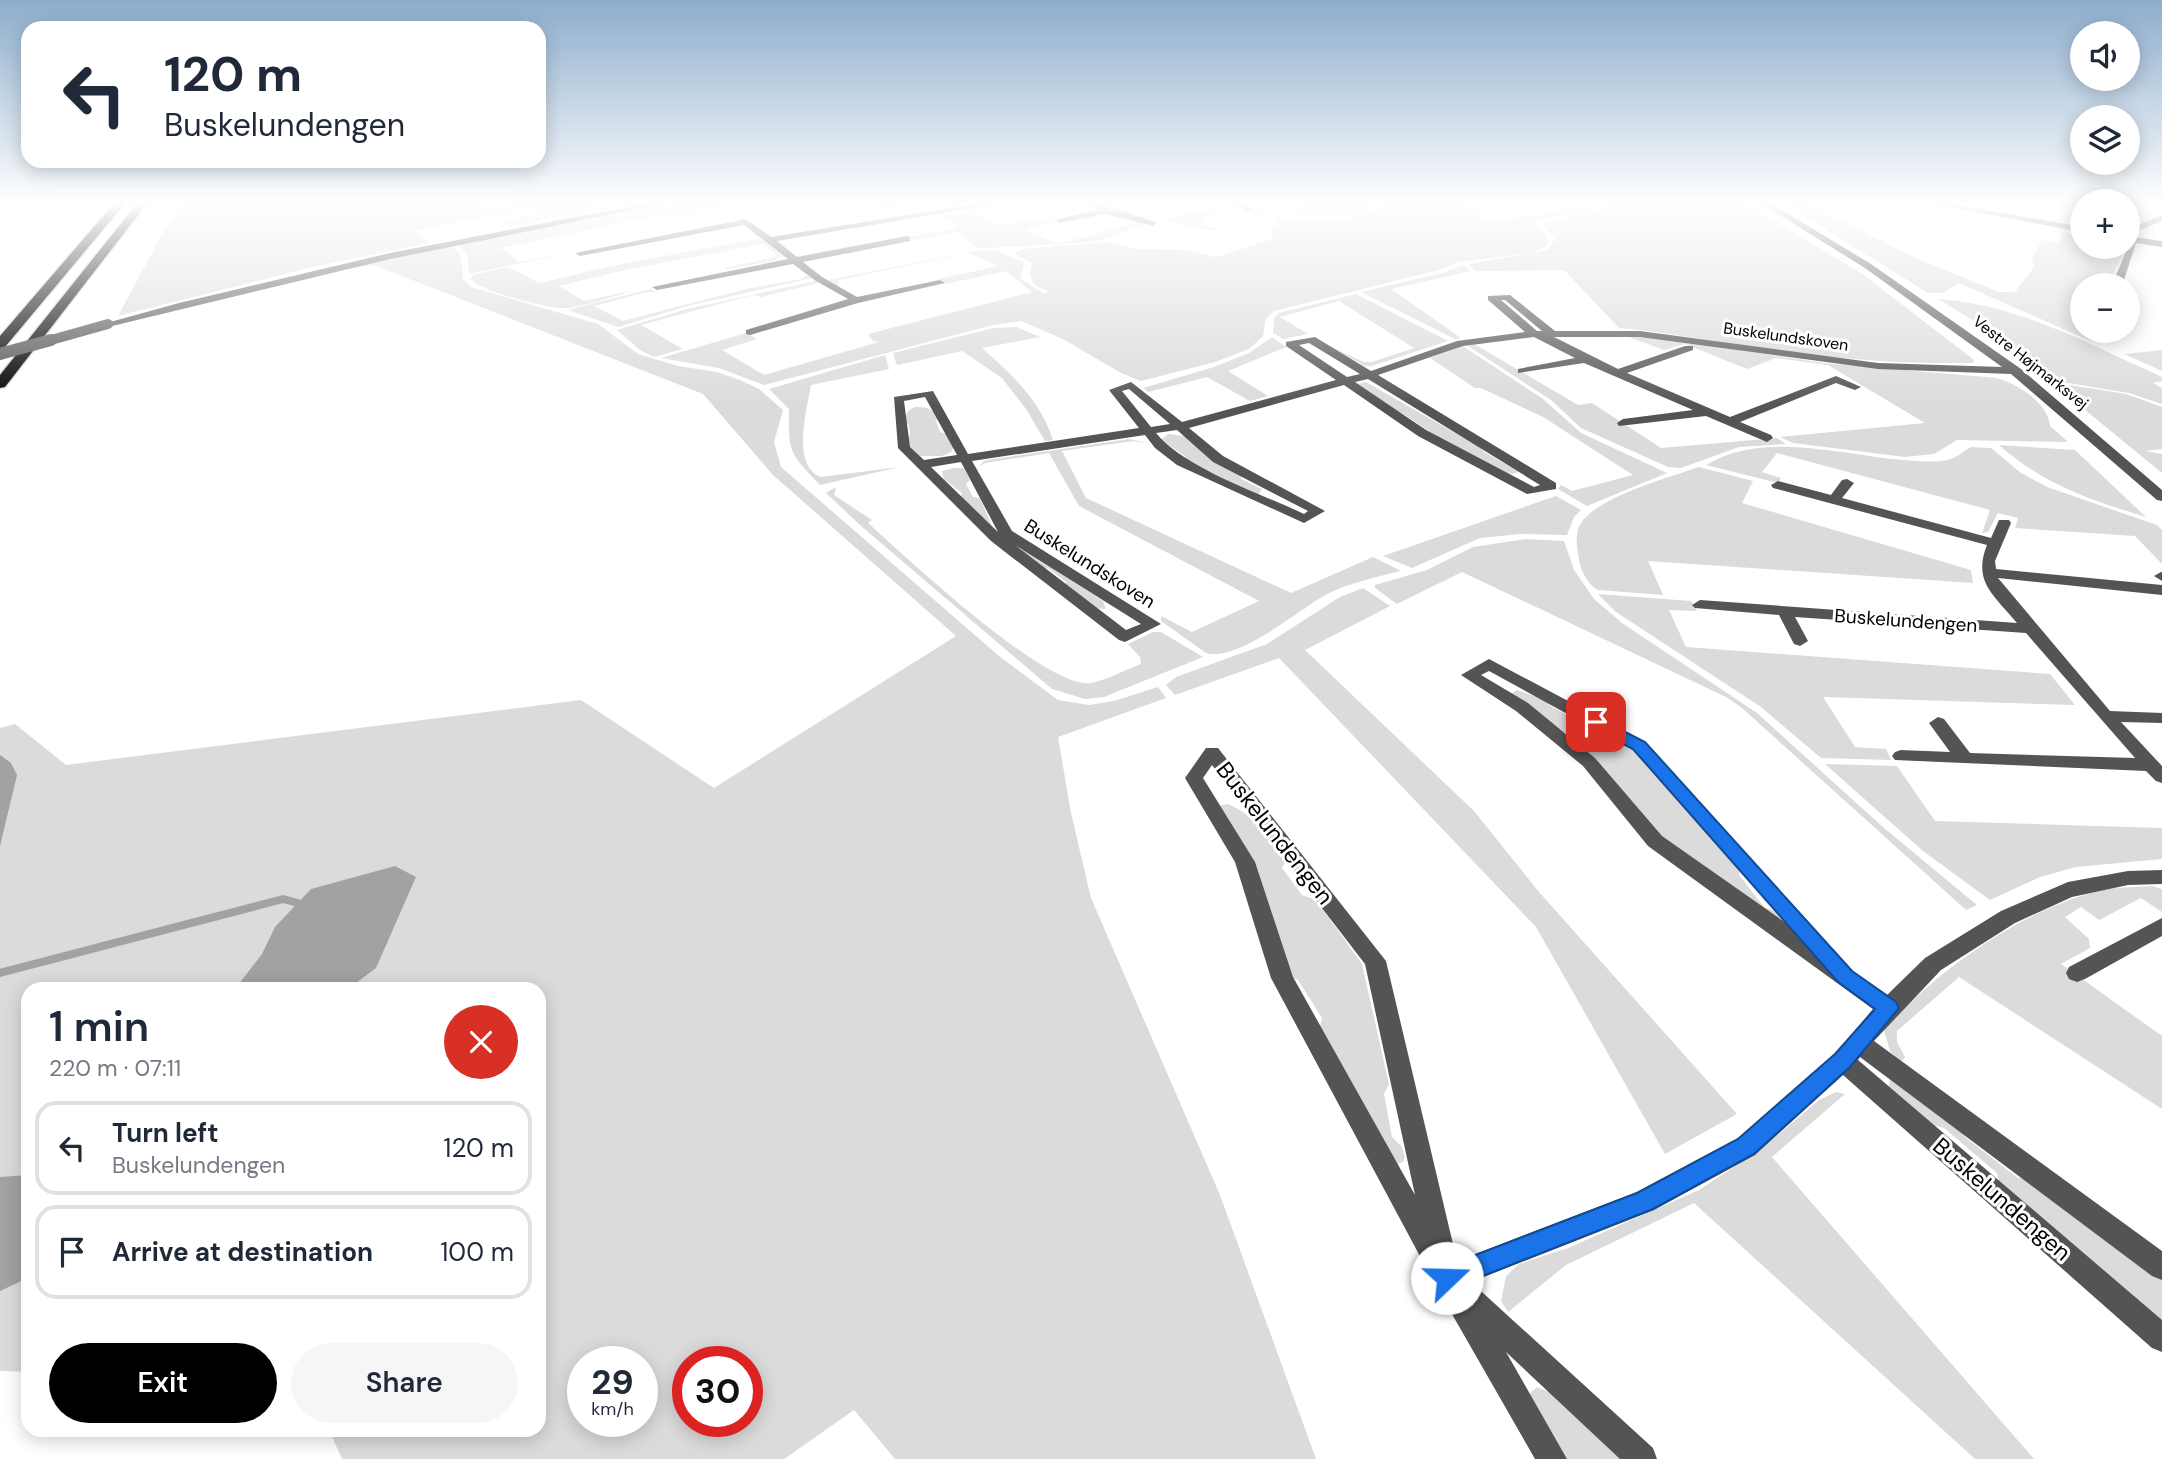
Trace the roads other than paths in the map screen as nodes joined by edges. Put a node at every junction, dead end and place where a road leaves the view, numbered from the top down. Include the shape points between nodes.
1 (64, 269) edge
2 (91, 269) edge
3 (330, 269) edge
4 (746, 269) edge
5 (807, 269) edge
6 (1872, 269) edge
7 (940, 283) dead end
8 (657, 288) dead end
9 (856, 300) junction
10 (750, 332) dead end
11 (1542, 333) junction
12 (0, 344) edge
13 (1689, 348) dead end
14 (0, 354) edge
15 (1585, 359) junction
16 (1522, 371) dead end
17 (2017, 371) junction
18 (1617, 373) junction
19 (1369, 375) junction
20 (1346, 382) junction
21 (0, 384) edge
22 (1855, 387) dead end
23 (1707, 412) junction
24 (1729, 422) junction
25 (1623, 423) dead end
26 (1181, 426) junction
27 (1148, 432) junction
28 (1767, 438) dead end
29 (965, 459) junction
30 (924, 464) junction
31 (1847, 483) dead end
32 (1778, 485) dead end
33 (2162, 497) edge
34 (1834, 500) junction
35 (2004, 523) dead end
36 (1995, 542) junction
37 (1988, 572) junction
38 (2162, 590) edge
39 (1700, 605) dead end
40 (1784, 611) junction
41 (2029, 629) junction
42 (1800, 641) dead end
43 (2105, 716) junction
44 (2162, 718) edge
45 (1938, 723) dead end
46 (1901, 757) dead end
47 (1965, 759) junction
48 (2156, 771) edge
49 (2162, 877) edge
50 (2162, 926) edge
51 (2077, 973) dead end
52 (1845, 976) junction
53 (1888, 1008) junction
54 (1851, 1052) junction
55 (2162, 1267) edge
56 (1447, 1278) junction
57 (2162, 1338) edge
58 (1552, 1459) edge
59 (1642, 1459) edge

1 - 12 highway
2 - 21 highway
3 - 14 street, bridge
4 - 8 street
5 - 9 street
6 - 17 street, Vestre Højmarksvej
7 - 9 street
9 - 10 street
11 - 11 street via 1507,297 1492,298
11 - 15 street
11 - 17 street, Buskelundskoven via 1640,334 1852,363
11 - 19 street, Buskelundskoven via 1461,344
13 - 18 street
15 - 16 street
15 - 18 street
17 - 33 street, Vestre Højmarksvej
18 - 23 street
19 - 20 street, Buskelundskoven
19 - 20 street via 1311,339 1290,344
19 - 20 street via 1551,486 1532,491 1422,432
20 - 26 street, Buskelundskoven
22 - 24 street, Buskelundskoven via 1836,379
23 - 24 street
23 - 25 street
24 - 28 street
26 - 27 street, Buskelundskoven
26 - 27 street via 1131,386 1115,390
26 - 27 street via 1217,459 1318,511 1304,519 1182,462
27 - 29 street, Buskelundskoven
29 - 30 street, Buskelundskoven
29 - 30 street, Buskelundskoven via 929,393 898,399 904,447
29 - 30 street, Buskelundskoven via 1006,534 1153,624 1125,637 996,538
31 - 34 street
32 - 34 street
34 - 36 street
35 - 36 street
36 - 37 street
37 - 38 street
37 - 41 street, Buskelundengen via 1999,594
39 - 40 street, Buskelundengen
40 - 41 street, Buskelundengen
40 - 42 street
41 - 43 street, Buskelundengen
43 - 44 street
43 - 48 street, Buskelundengen
45 - 47 street
46 - 47 street, Buskelundengen
47 - 48 street, Buskelundengen
49 - 53 street via 2128,878 2068,890 2008,917 1933,964
50 - 51 street
52 - 52 street via 1639,746 1489,664 1469,675 1522,707 1589,762 1655,841
52 - 53 street
53 - 54 street
54 - 55 street, Buskelundengen
54 - 56 street via 1746,1147 1645,1201
54 - 57 street, Buskelundengen
56 - 56 street, Buskelundengen via 1375,961 1212,752 1194,778 1245,862 1282,978
56 - 58 street, Buskelundengen
56 - 59 street, Buskelundengen

